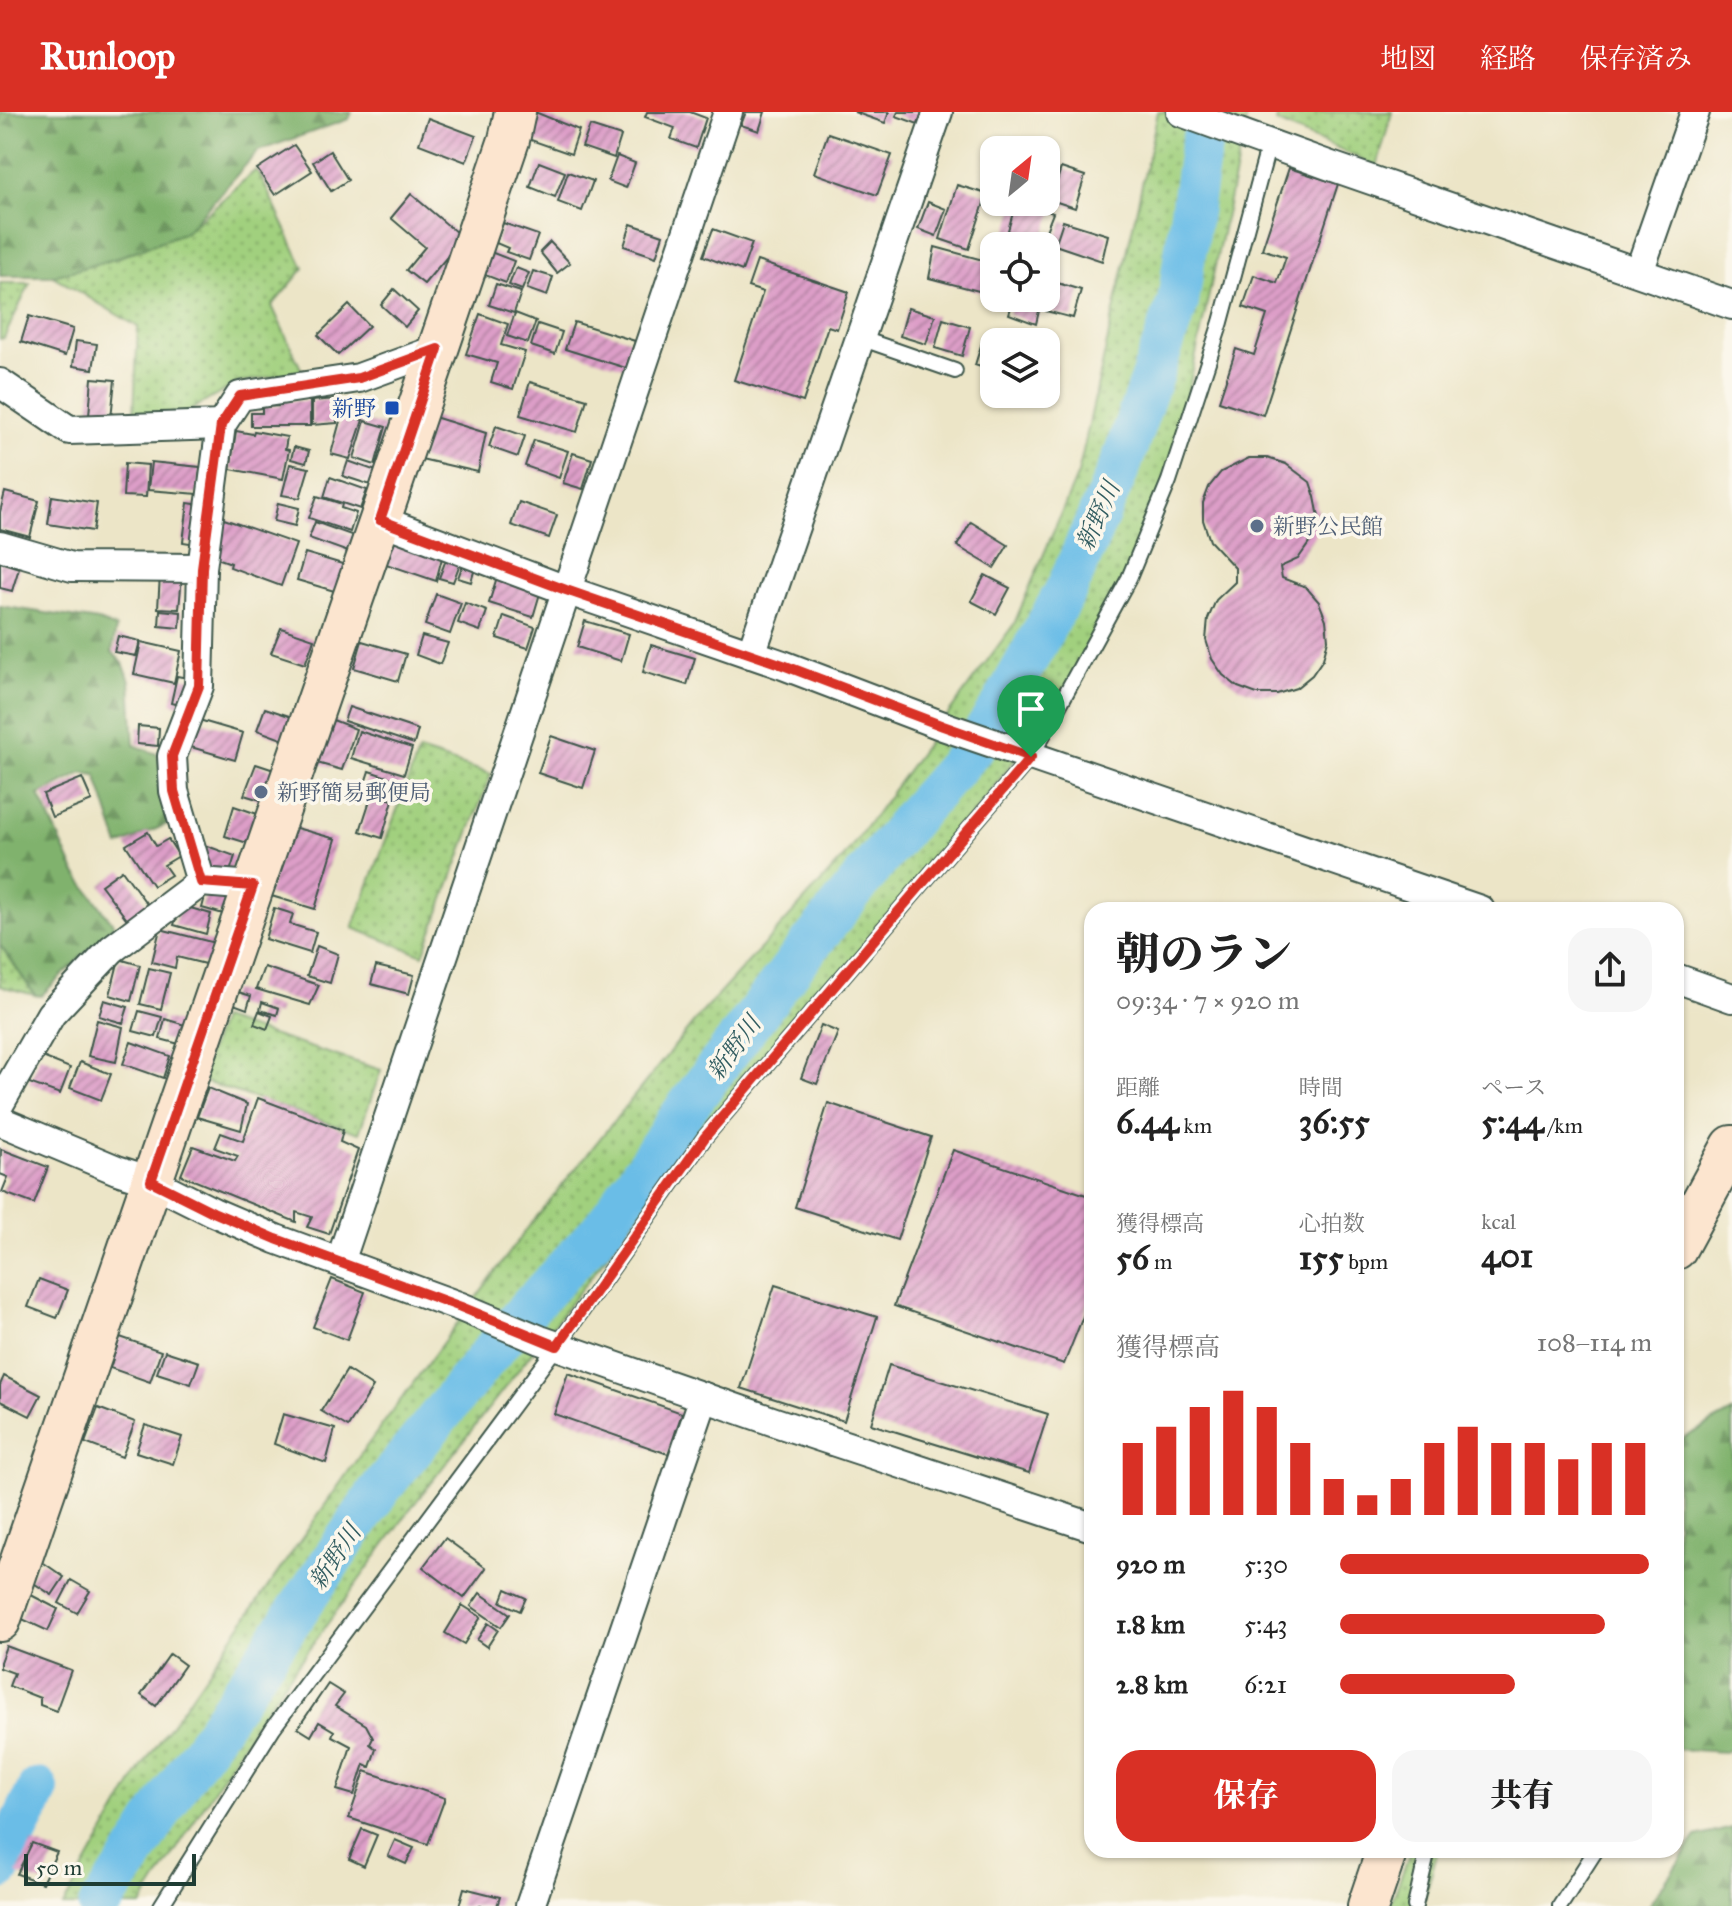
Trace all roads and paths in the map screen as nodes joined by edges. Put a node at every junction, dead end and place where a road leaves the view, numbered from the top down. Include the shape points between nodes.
1 (515, 112) edge
2 (728, 112) edge
3 (938, 112) edge
4 (1181, 112) edge
5 (1695, 112) edge
6 (1269, 144) junction
7 (1639, 272) junction
8 (1732, 305) edge
9 (860, 338) junction
10 (438, 349) junction
11 (955, 371) dead end
12 (0, 383) edge
13 (221, 425) junction
14 (380, 520) junction
15 (0, 546) edge
16 (202, 568) junction
17 (566, 590) junction
18 (751, 654) junction
19 (1031, 757) junction
20 (201, 882) junction
21 (253, 886) junction
22 (1457, 902) edge
23 (1684, 981) edge
24 (1732, 998) edge
25 (0, 1103) edge
26 (0, 1121) edge
27 (1732, 1146) edge
28 (151, 1181) junction
29 (1684, 1234) edge
30 (340, 1262) junction
31 (549, 1343) junction
32 (704, 1397) junction
33 (1084, 1524) edge
34 (0, 1621) edge
35 (1384, 1858) edge
36 (1426, 1858) edge
37 (1591, 1858) edge
38 (161, 1906) edge
39 (530, 1906) edge
40 (1368, 1906) edge
41 (1415, 1906) edge
42 (1560, 1906) edge

1 - 10 street
2 - 17 street
3 - 9 street
4 - 6 street
5 - 7 street
6 - 7 street
6 - 19 lane via 1221,322 1169,481 1129,578
7 - 8 street
9 - 11 lane
9 - 18 street
10 - 13 street via 359,378 240,396
10 - 14 street
12 - 13 street via 69,430
13 - 16 street
14 - 17 street
14 - 21 street
15 - 16 street via 72,567
16 - 20 street via 199,686 172,756 174,791
17 - 18 street
17 - 30 street
18 - 19 street
19 - 22 street
19 - 31 lane via 705,1137
20 - 21 street
20 - 25 street via 112,949 51,1014
21 - 28 street
23 - 24 street
26 - 28 street
27 - 29 street
28 - 30 street via 276,1239
28 - 34 street
30 - 31 street
31 - 32 street
31 - 38 lane via 273,1728
32 - 33 street
32 - 39 street
35 - 40 street
36 - 41 lane
37 - 42 lane

